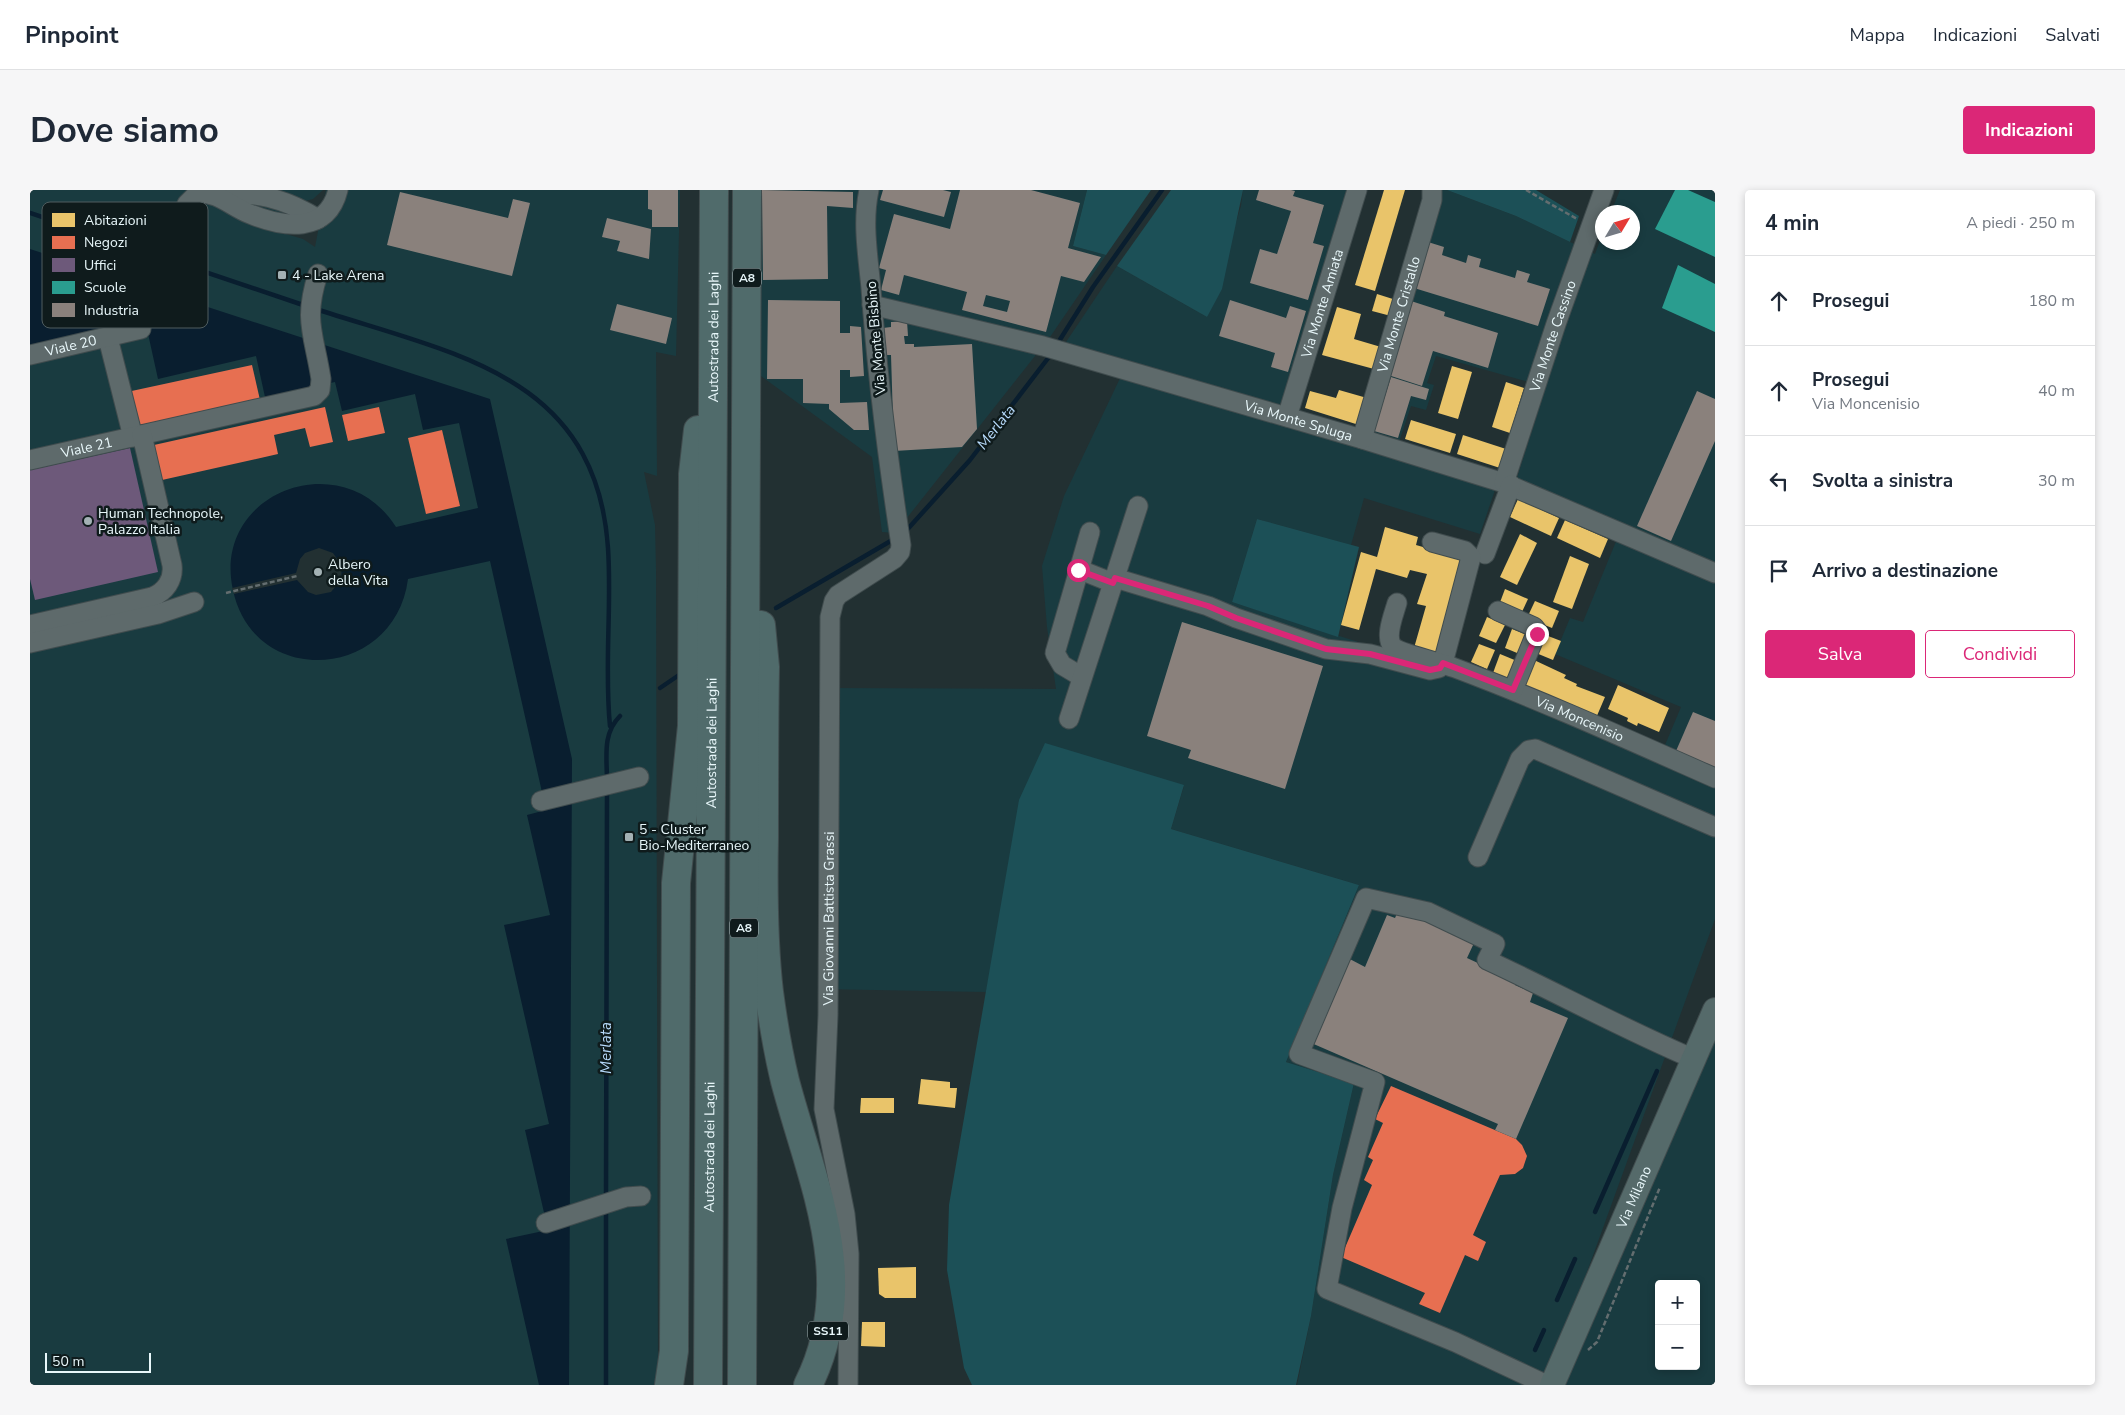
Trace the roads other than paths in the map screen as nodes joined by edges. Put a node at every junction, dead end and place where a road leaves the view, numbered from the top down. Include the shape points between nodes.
1 (338, 190) edge
2 (714, 190) edge
3 (747, 190) edge
4 (869, 190) edge
5 (1357, 190) edge
6 (1432, 190) edge
7 (1604, 190) edge
8 (188, 202) edge
9 (318, 274) dead end
10 (872, 305) junction
11 (714, 309) junction
12 (141, 329) dead end
13 (108, 338) junction
14 (30, 355) edge
15 (1287, 417) junction
16 (138, 436) junction
17 (1362, 439) junction
18 (30, 460) edge
19 (746, 472) junction
20 (1508, 484) junction
21 (891, 486) joint
22 (1138, 506) dead end
23 (1090, 532) dead end
24 (1432, 542) dead end
25 (1484, 554) dead end
26 (1078, 570) junction
27 (1715, 573) edge
28 (1114, 580) junction
29 (194, 602) dead end
30 (1397, 603) dead end
31 (1498, 611) dead end
32 (30, 625) edge
33 (30, 643) edge
34 (1443, 663) junction
35 (1082, 677) junction
36 (1513, 690) junction
37 (1069, 719) dead end
38 (639, 777) dead end
39 (1715, 778) edge
40 (541, 801) dead end
41 (1715, 827) edge
42 (1478, 857) dead end
43 (1715, 1010) edge
44 (1694, 1058) junction
45 (634, 1197) dead end
46 (546, 1223) dead end
47 (669, 1385) edge
48 (708, 1385) edge
49 (742, 1385) edge
50 (808, 1385) edge
51 (848, 1385) edge
52 (1547, 1385) edge
53 (1552, 1385) edge

1 - 8 street via 333,206 318,219 301,226 248,214 216,196 202,193 193,195
2 - 11 highway, Autostrada dei Laghi / A8
3 - 19 highway, A8
4 - 10 street, Via Monte Bisbino via 865,209
5 - 15 street, Via Monte Amiata
6 - 17 street, Via Monte Cristallo via 1432,200
7 - 20 street, Via Monte Cassino
9 - 16 street, Viale 21 via 309,316 321,379 320,390 314,396
10 - 15 street, Via Monte Spluga via 1043,346
10 - 21 street, Via Monte Bisbino
11 - 47 highway via 693,474 692,726 676,883 675,1299 674,1351
11 - 48 highway, Autostrada dei Laghi / A8
12 - 13 street, Viale 20
13 - 14 street, Viale 20
13 - 16 street
15 - 17 street, Via Monte Spluga
16 - 18 street, Viale 21
16 - 32 street via 172,565 170,581 152,597
17 - 20 street, Via Monte Spluga
19 - 49 highway, A8
19 - 50 highway, SS11 via 765,667 763,899 769,991 785,1080 815,1178 831,1273 828,1330
20 - 25 street, Via Monte Cassino
20 - 27 street, Via Monte Spluga
21 - 51 street, Via Giovanni Battista Grassi via 900,552 838,595 830,618 828,1015 824,1109 850,1254
22 - 28 street
23 - 26 street
24 - 34 street via 1465,551 1471,557
26 - 28 street
26 - 35 street via 1055,653 1062,665
28 - 34 street via 1208,606 1326,649 1370,654 1430,670 1440,668
28 - 35 street
29 - 33 street
30 - 34 street, Via Moncenisio via 1390,633 1391,644 1399,650
31 - 36 street via 1537,630
34 - 36 street, Via Moncenisio
35 - 37 street
36 - 39 street, Via Moncenisio
38 - 40 street
41 - 42 street via 1535,749 1520,759
43 - 44 main road, Via Milano
44 - 52 street via 1486,960 1495,944 1487,940 1428,912 1366,898 1299,1054 1374,1082 1342,1208 1327,1289 1455,1342
44 - 53 main road, Via Milano
45 - 46 street

